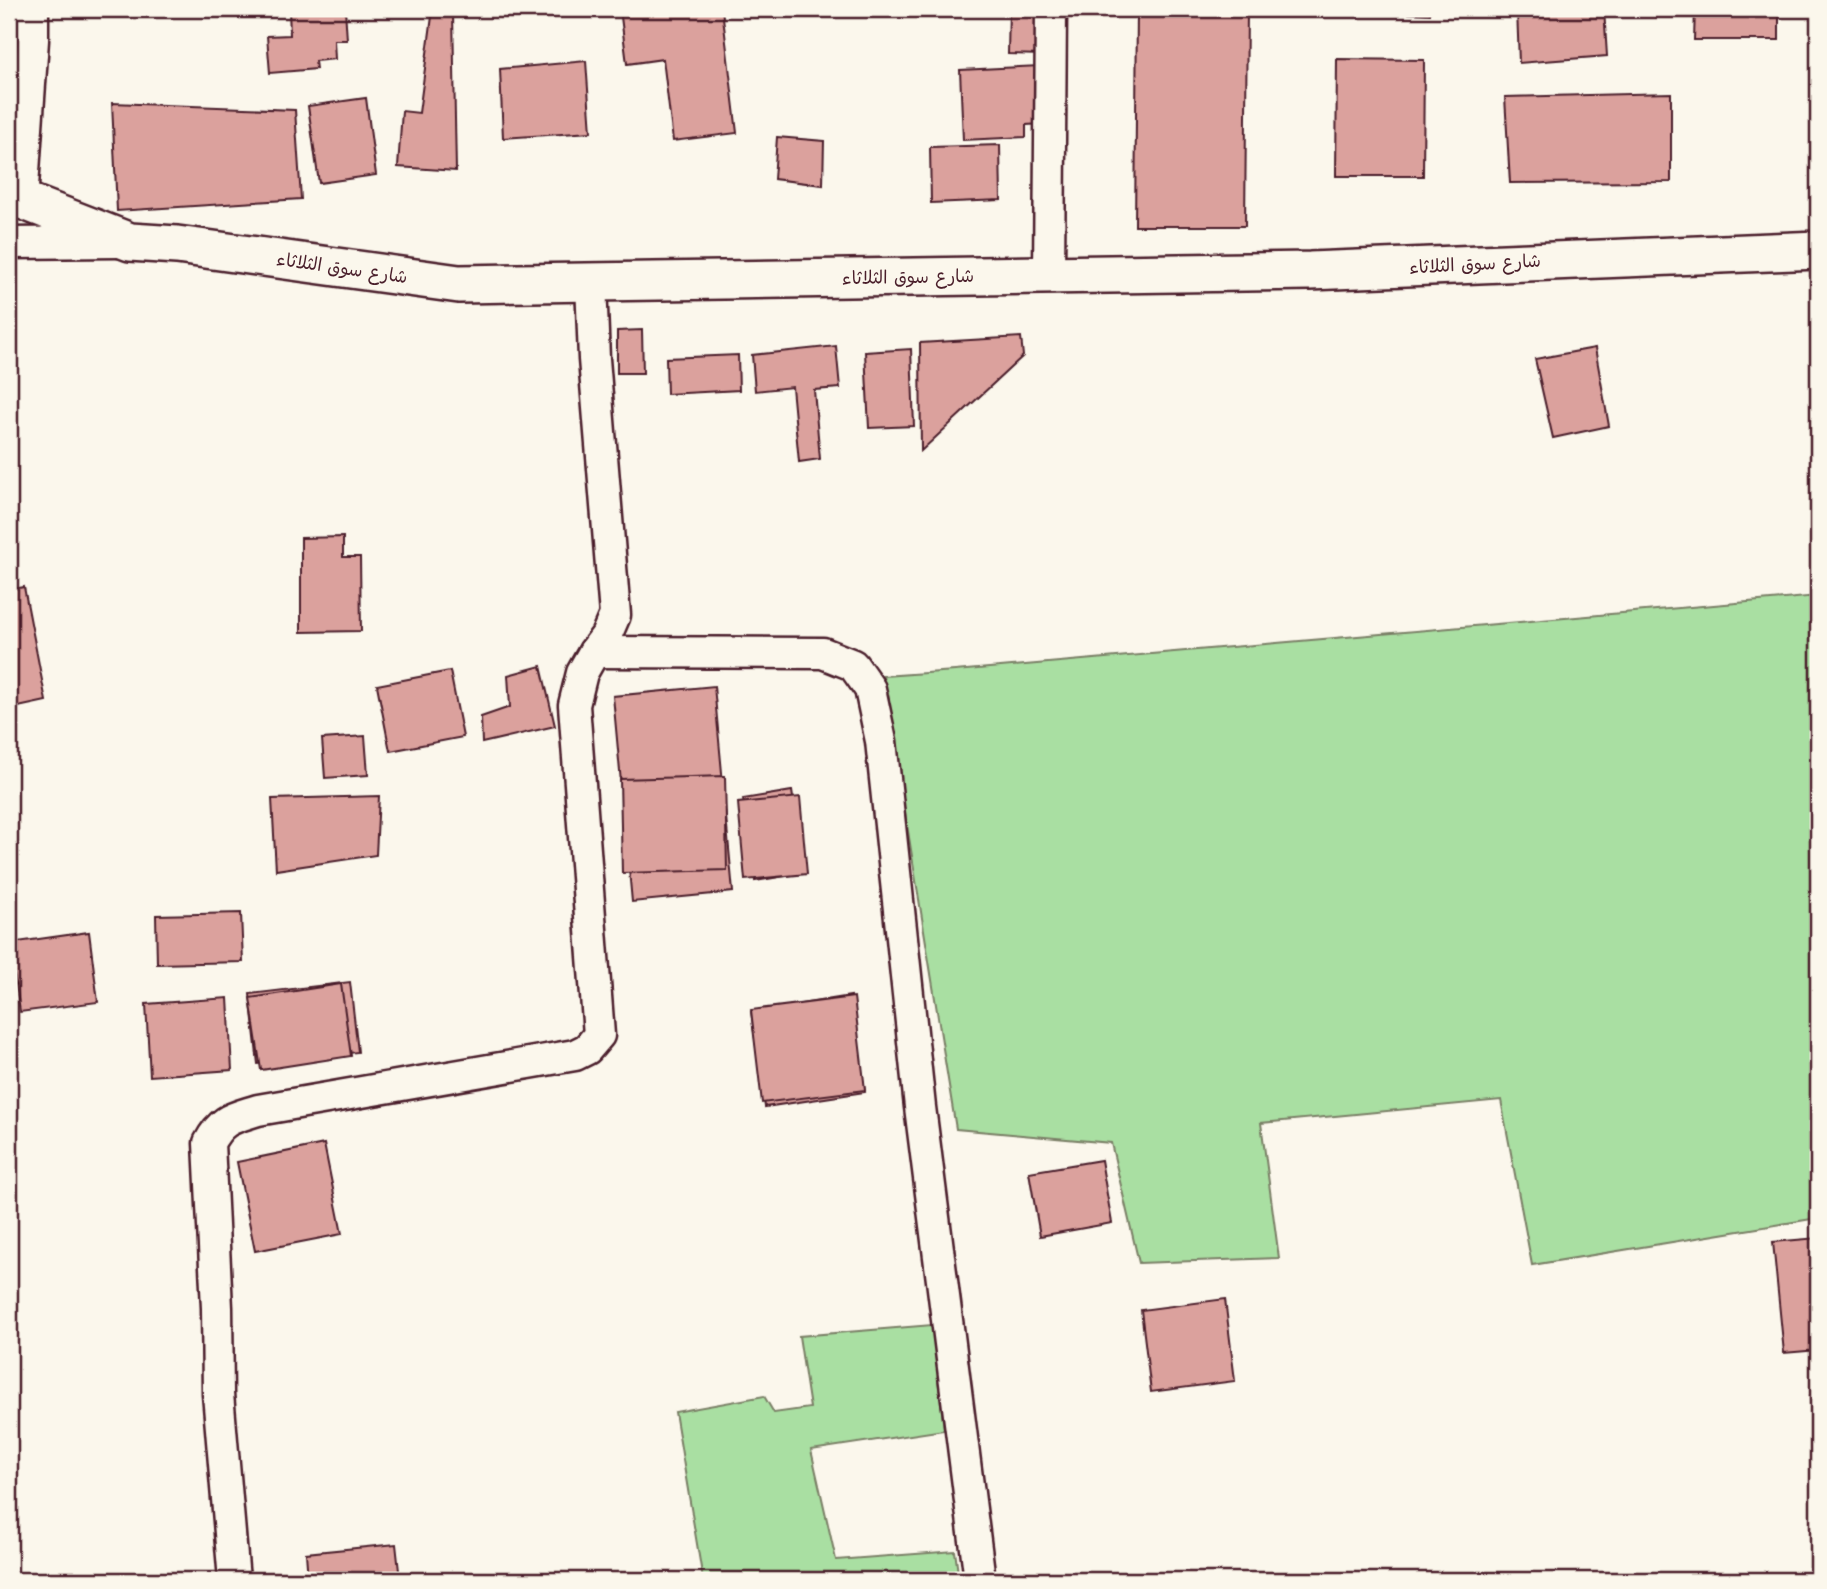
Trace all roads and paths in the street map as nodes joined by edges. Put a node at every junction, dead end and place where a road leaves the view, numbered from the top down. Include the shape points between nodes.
1 (33, 9) edge
2 (1051, 9) edge
3 (15, 198) edge
4 (130, 242) junction
5 (9, 243) edge
6 (1818, 250) edge
7 (1049, 275) junction
8 (591, 282) junction
9 (594, 652) junction
10 (234, 1580) edge
11 (980, 1580) edge

1 - 3 street
2 - 7 street
3 - 4 street, شارع سوق الثلاثاء
4 - 5 street
4 - 8 street, شارع سوق الثلاثاء via 459,284
6 - 7 street, شارع سوق الثلاثاء via 1310,271
7 - 8 street, شارع سوق الثلاثاء
8 - 9 street via 615,615
9 - 10 street via 582,673 574,705 599,1035 575,1055 258,1110 228,1120 209,1143 218,1394
9 - 11 street via 824,653 853,665 870,689 881,741 920,1107

